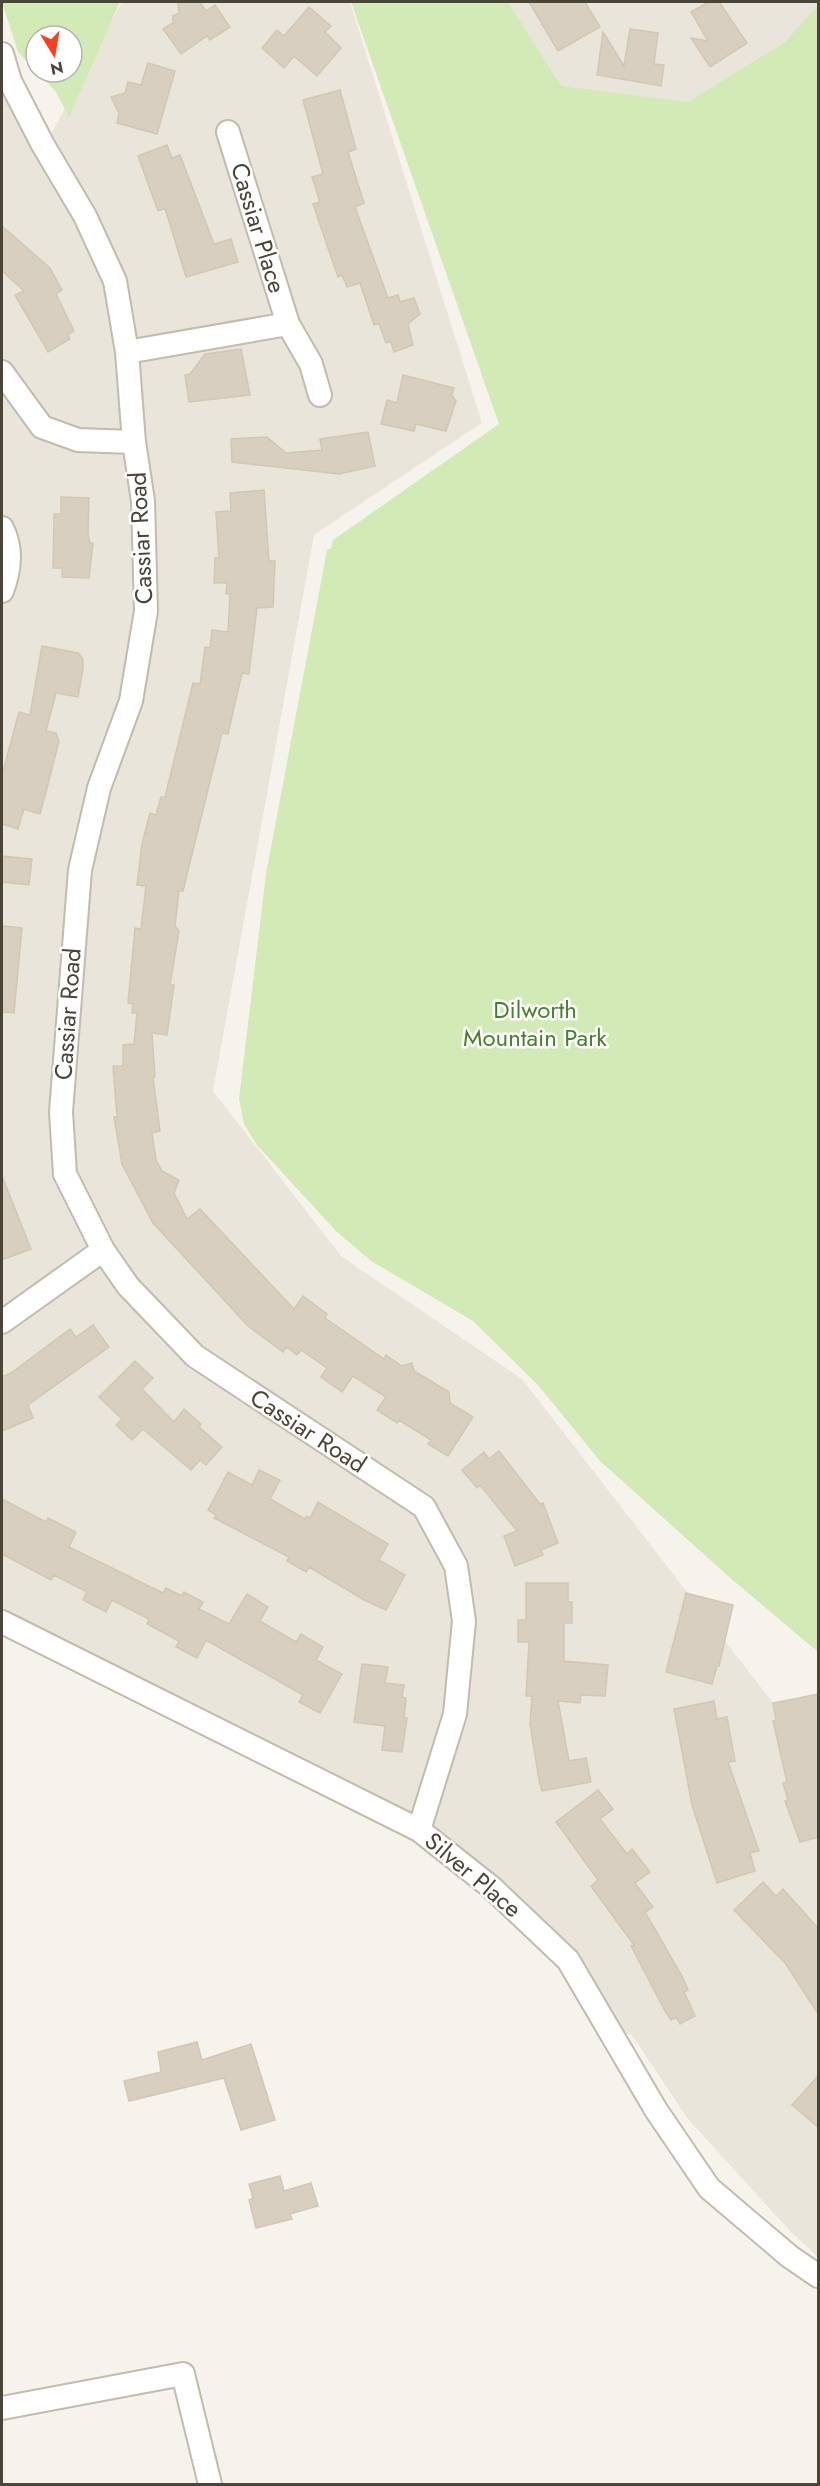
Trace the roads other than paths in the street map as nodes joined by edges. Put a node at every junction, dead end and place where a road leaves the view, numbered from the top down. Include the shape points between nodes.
1 (2, 54) edge
2 (228, 132) dead end
3 (288, 324) junction
4 (127, 352) junction
5 (2, 372) edge
6 (320, 395) dead end
7 (134, 442) junction
8 (2, 528) edge
9 (2, 591) edge
10 (103, 1250) junction
11 (2, 1322) edge
12 (2, 1622) edge
13 (419, 1830) junction
14 (819, 2276) edge
15 (2, 2408) edge
16 (210, 2484) edge

1 - 4 street, Cassiar Road via 10,81 85,216 115,281
2 - 3 street, Cassiar Place
3 - 4 street, Cassiar Place
3 - 6 street, Cassiar Place via 311,364
4 - 7 street, Cassiar Road
5 - 7 street via 42,427 78,440
7 - 10 street, Cassiar Road via 143,501 146,611 131,701 99,788 80,870 61,1112 65,1174
8 - 9 street via 8,540 9,573
10 - 11 street
10 - 13 street, Cassiar Road via 128,1286 195,1356 424,1507 456,1566 464,1621 454,1714
12 - 13 street, Silver Place
13 - 14 street, Silver Place via 491,1887 568,1960 656,2110 709,2188 789,2256
15 - 16 street via 183,2374

